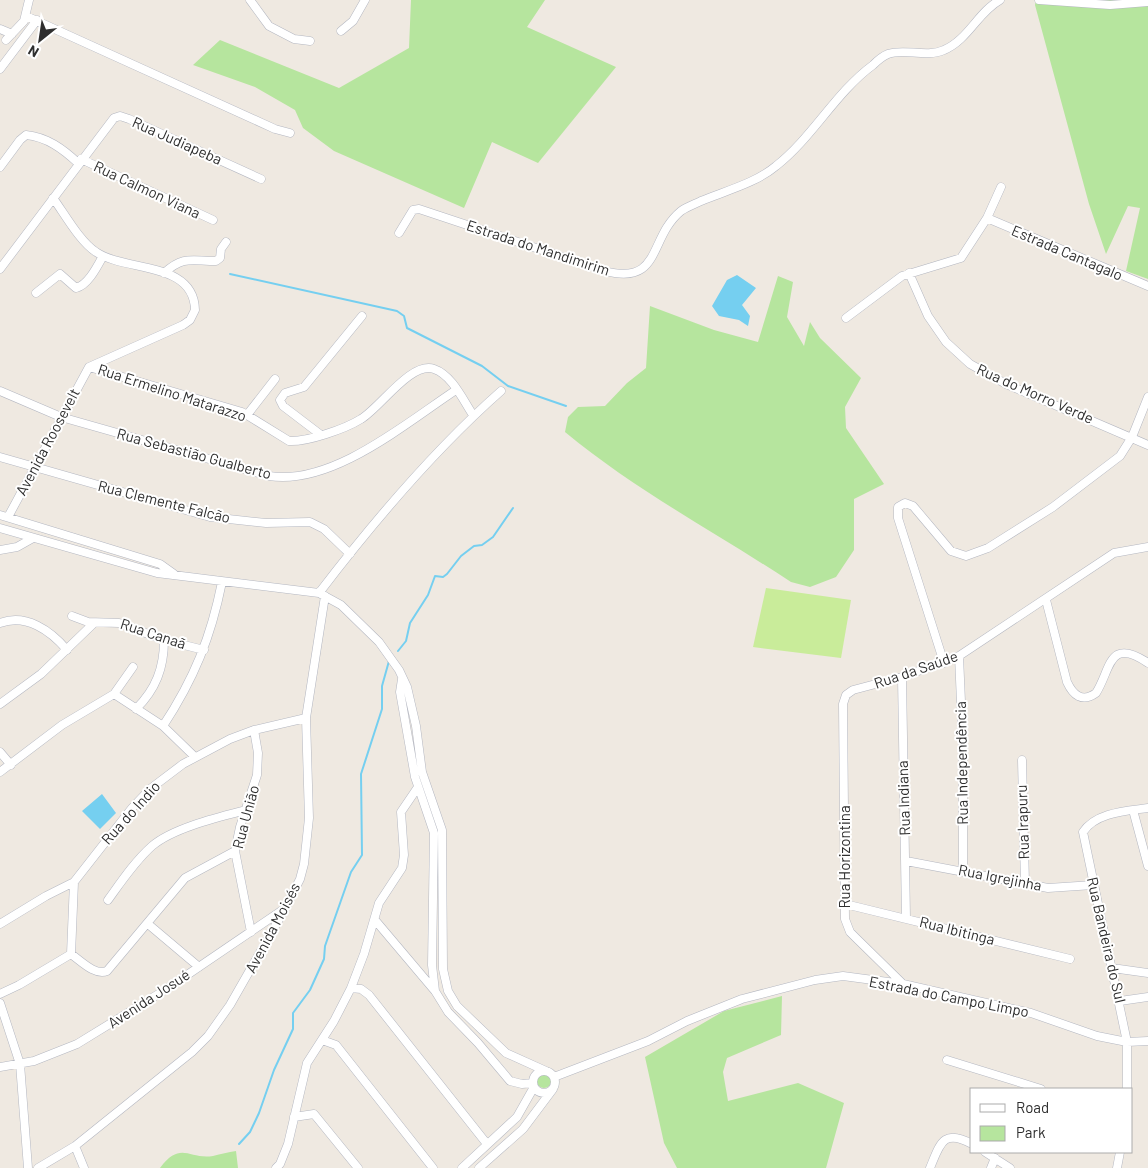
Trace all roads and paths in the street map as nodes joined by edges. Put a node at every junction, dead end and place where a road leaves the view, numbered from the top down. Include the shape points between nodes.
1 (28, 0) edge
2 (365, 0) edge
3 (1000, 0) edge
4 (1039, 0) edge
5 (253, 1) edge
6 (1148, 2) edge
7 (26, 16) junction
8 (37, 20) junction
9 (0, 29) edge
10 (341, 31) dead end
11 (12, 34) junction
12 (3, 39) edge
13 (310, 41) dead end
14 (18, 46) junction
15 (0, 69) edge
16 (290, 132) dead end
17 (80, 161) junction
18 (0, 167) edge
19 (260, 179) dead end
20 (1001, 187) dead end
21 (52, 198) junction
22 (987, 218) junction
23 (213, 220) dead end
24 (399, 233) dead end
25 (226, 242) dead end
26 (103, 256) junction
27 (0, 269) edge
28 (164, 273) junction
29 (909, 273) junction
30 (1148, 286) edge
31 (36, 293) dead end
32 (362, 316) dead end
33 (846, 318) dead end
34 (88, 367) junction
35 (274, 379) dead end
36 (456, 390) junction
37 (0, 391) edge
38 (500, 391) dead end
39 (1148, 397) edge
40 (247, 415) junction
41 (473, 415) junction
42 (60, 417) junction
43 (321, 435) junction
44 (1132, 436) junction
45 (1148, 445) edge
46 (0, 457) edge
47 (35, 467) junction
48 (0, 515) edge
49 (8, 517) junction
50 (0, 528) edge
51 (33, 538) junction
52 (1148, 547) edge
53 (0, 550) edge
54 (350, 554) junction
55 (174, 574) junction
56 (222, 582) junction
57 (322, 595) junction
58 (1046, 600) junction
59 (72, 616) dead end
60 (1, 622) edge
61 (94, 623) junction
62 (164, 640) junction
63 (67, 650) junction
64 (204, 650) junction
65 (959, 656) junction
66 (944, 663) junction
67 (1148, 663) edge
68 (133, 666) dead end
69 (902, 677) junction
70 (402, 679) junction
71 (114, 694) junction
72 (0, 704) edge
73 (843, 708) joint
74 (136, 709) junction
75 (306, 718) junction
76 (163, 726) junction
77 (254, 730) junction
78 (0, 752) edge
79 (195, 757) junction
80 (1022, 760) dead end
81 (11, 765) junction
82 (0, 772) edge
83 (418, 788) junction
84 (1148, 808) edge
85 (246, 810) junction
86 (1134, 810) junction
87 (235, 851) junction
88 (906, 861) junction
89 (1148, 866) edge
90 (963, 871) junction
91 (74, 882) junction
92 (1025, 884) junction
93 (1093, 885) junction
94 (108, 900) dead end
95 (844, 904) junction
96 (286, 907) junction
97 (906, 918) junction
98 (375, 920) junction
99 (0, 924) edge
100 (148, 924) junction
101 (251, 932) junction
102 (71, 954) junction
103 (1070, 959) dead end
104 (199, 967) junction
105 (1112, 968) junction
106 (1148, 973) edge
107 (902, 984) junction
108 (351, 988) junction
109 (435, 991) junction
110 (0, 994) edge
111 (1148, 997) edge
112 (1120, 1001) junction
113 (0, 1003) edge
114 (322, 1040) junction
115 (1127, 1042) junction
116 (1148, 1042) edge
117 (947, 1060) dead end
118 (20, 1064) junction
119 (0, 1067) edge
120 (546, 1071) junction
121 (554, 1078) junction
122 (534, 1085) junction
123 (1038, 1088) edge
124 (1128, 1088) edge
125 (553, 1089) junction
126 (294, 1117) junction
127 (970, 1143) edge
128 (487, 1144) junction
129 (75, 1146) junction
130 (986, 1153) edge
131 (1120, 1153) edge
132 (995, 1158) junction
133 (280, 1167) edge
134 (28, 1168) edge
135 (38, 1168) edge
136 (84, 1168) edge
137 (358, 1168) edge
138 (433, 1168) edge
139 (462, 1168) edge
140 (479, 1168) edge
141 (930, 1168) edge
142 (991, 1168) edge
143 (1010, 1168) edge
144 (1117, 1168) edge

1 - 7 street
2 - 10 street via 353,21
3 - 24 street, Estrada do Mandimirim via 946,49 933,54 888,54 871,66 851,83 817,126 777,166 680,212 645,267 637,274 605,272 419,209 413,210
4 - 6 street via 1110,5
5 - 13 street via 269,26 294,39
7 - 8 street
7 - 11 street
8 - 14 street
8 - 16 street via 275,129
9 - 11 street
11 - 12 street
12 - 14 street
14 - 15 street
17 - 18 street, Rua Calmon Viana via 54,144 26,135
17 - 19 street, Rua Judiapeba via 107,125 120,116
17 - 21 street
17 - 23 street, Rua Calmon Viana
20 - 22 street
21 - 26 street via 84,240
21 - 27 street
22 - 29 street via 961,258
22 - 30 street, Estrada Cantagalo
25 - 28 street via 216,261 183,260
26 - 28 street
26 - 31 street via 80,287 76,288 60,274
28 - 34 street via 186,284 190,290 195,310 190,320
29 - 33 street
29 - 44 street, Rua do Morro Verde via 933,324 946,342 970,364 1006,384
32 - 43 street via 304,387 285,393 280,400 285,408
34 - 40 street, Rua Ermelino Matarazzo
34 - 42 street, Avenida Roosevelt
35 - 40 street
36 - 41 street, Rua Ermelino Matarazzo
36 - 42 street, Rua Sebastião Gualberto via 366,452 284,478
36 - 43 street, Rua Ermelino Matarazzo via 443,374 421,368 364,418
37 - 42 street, Rua Sebastião Gualberto
38 - 41 street
39 - 44 street
40 - 43 street, Rua Ermelino Matarazzo via 289,441
41 - 54 street via 432,457
42 - 47 street, Avenida Roosevelt
44 - 45 street, Rua do Morro Verde
44 - 66 street via 1120,456 1053,507 974,554 966,556 951,551 913,506 905,503 898,507 898,518
46 - 47 street, Rua Clemente Falcão
47 - 49 street, Avenida Roosevelt
47 - 54 street, Rua Clemente Falcão via 210,517 266,523 310,522 324,529
48 - 49 street
49 - 55 street via 160,564
50 - 51 street
51 - 53 street via 17,547
51 - 55 street via 158,573
52 - 58 street, Rua da Saúde via 1114,553
54 - 57 street
55 - 56 street
56 - 57 street
56 - 64 street
57 - 70 street via 341,605 379,642 395,663
57 - 75 street, Avenida Moisés
58 - 65 street, Rua da Saúde
58 - 67 street via 1067,682 1071,691 1080,698 1096,693 1107,664 1117,655 1131,654
59 - 61 street, Rua Canaã
60 - 63 street via 35,624
61 - 62 street, Rua Canaã via 119,623
61 - 63 street
62 - 64 street, Rua Canaã
62 - 74 street via 163,663 157,681
63 - 72 street
64 - 76 street
65 - 66 street, Rua da Saúde
65 - 90 street, Rua Independência
66 - 69 street, Rua da Saúde
68 - 71 street
69 - 73 street, Rua da Saúde via 853,690 846,695
69 - 88 street, Rua Indiana
70 - 83 street via 400,692
70 - 120 street via 412,704 422,772 442,830 443,969 448,991 457,1006 506,1053
71 - 74 street
71 - 81 street via 62,725
73 - 95 street, Rua Horizontina
74 - 76 street
75 - 77 street, Rua do Indio
75 - 96 street, Avenida Moisés via 309,778 307,840 300,879
76 - 79 street
77 - 79 street, Rua do Indio
77 - 85 street, Rua União via 257,775
78 - 81 street
79 - 91 street, Rua do Indio via 167,775 144,796
80 - 92 street, Rua Irapuru
81 - 82 street
83 - 98 street via 401,812 402,868 381,900
83 - 109 street via 434,833 432,966
84 - 86 street
85 - 87 street, Rua União
85 - 94 street via 194,826 157,842
86 - 89 street
86 - 93 street, Rua Bandeira do Sul via 1115,814 1086,828 1083,837
87 - 100 street via 185,878
87 - 101 street, Rua União
88 - 90 street, Rua Igrejinha
88 - 97 street, Rua Indiana
90 - 92 street, Rua Igrejinha
91 - 99 street, Rua do Indio
91 - 102 street
92 - 93 street, Rua Igrejinha via 1048,888
93 - 105 street, Rua Bandeira do Sul
95 - 97 street, Rua Ibitinga
95 - 107 street, Rua Horizontina via 850,932
96 - 101 street, Avenida Josué
96 - 129 street, Avenida Moisés via 230,1006 208,1036
97 - 103 street, Rua Ibitinga
98 - 108 street
98 - 109 street
100 - 102 street via 108,971 99,972
100 - 104 street
101 - 104 street, Avenida Josué
102 - 110 street
104 - 118 street, Avenida Josué via 77,1044
105 - 106 street
105 - 112 street, Rua Bandeira do Sul
107 - 115 street, Estrada do Campo Limpo via 1031,1013 1097,1036
107 - 121 street, Estrada do Campo Limpo via 842,976 774,990 742,999 688,1021 666,1034
108 - 114 street
108 - 128 street via 369,995
109 - 122 street via 448,1012 510,1081
111 - 112 street
112 - 115 street, Rua Bandeira do Sul
113 - 118 street
114 - 126 street via 307,1063
114 - 138 street via 336,1045
115 - 116 street, Estrada do Campo Limpo
115 - 124 street, Rua Bandeira do Sul
117 - 123 street
118 - 119 street, Avenida Josué
118 - 134 street
120 - 121 street
120 - 122 street via 536,1074
121 - 125 street
122 - 125 street via 545,1093
122 - 128 street via 521,1113
125 - 140 street via 523,1129
126 - 133 street
126 - 137 street via 314,1114
127 - 141 street via 955,1137 945,1140
128 - 139 street
129 - 135 street, Avenida Moisés
129 - 136 street
130 - 132 street
131 - 144 street
132 - 142 street
132 - 143 street

